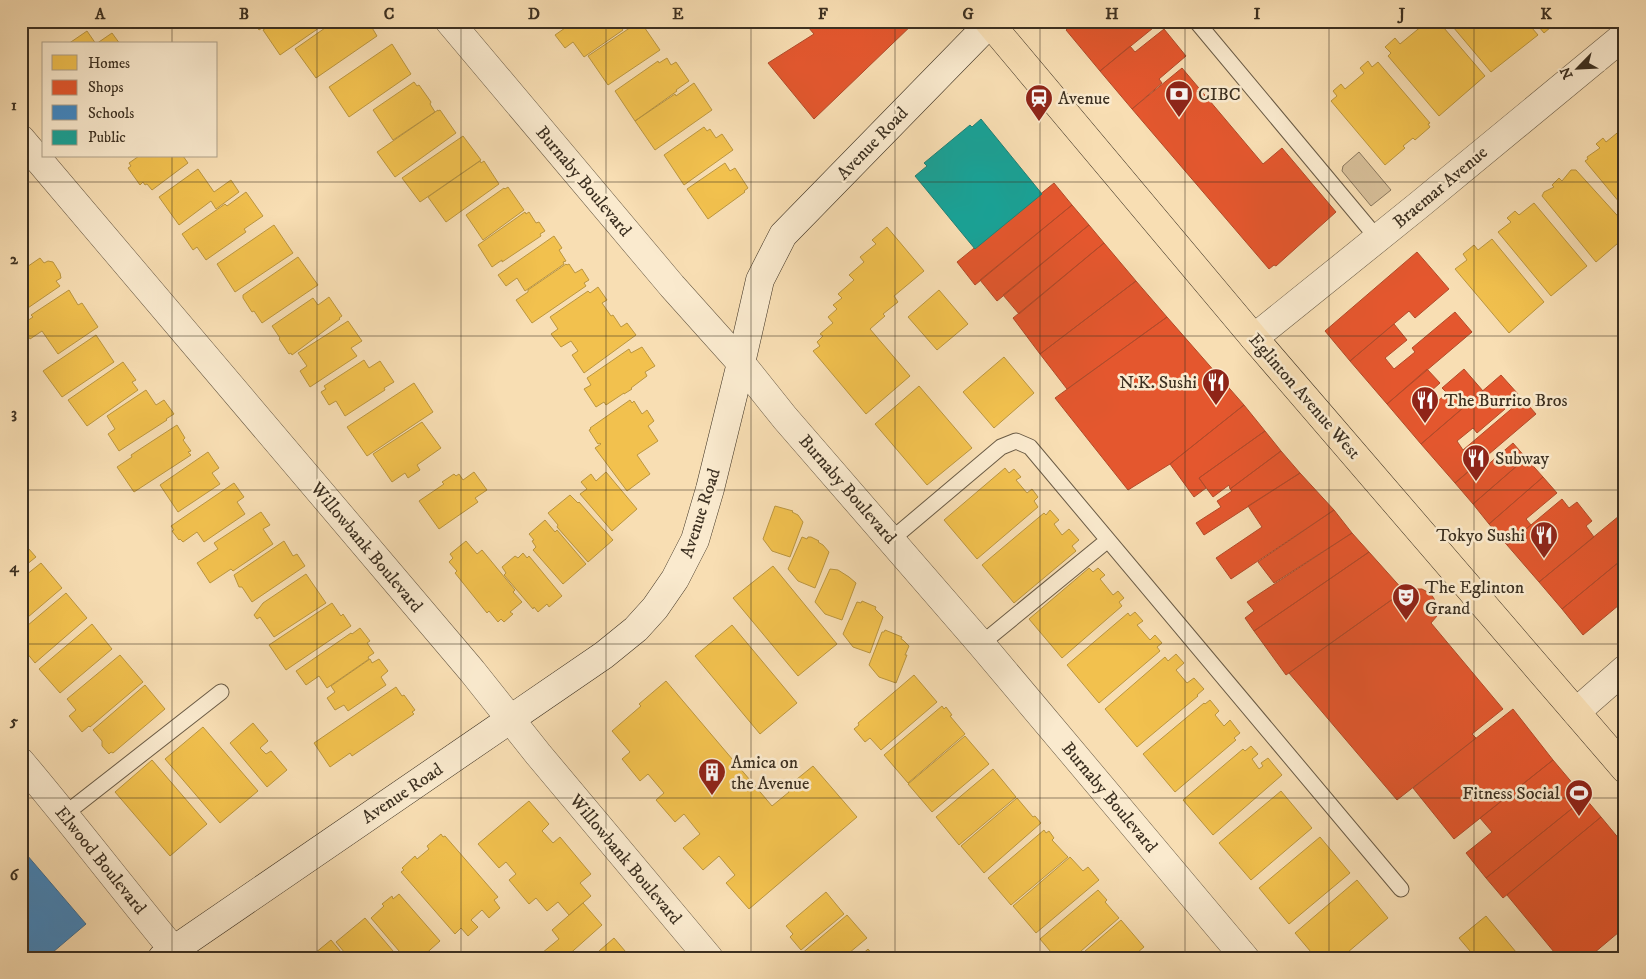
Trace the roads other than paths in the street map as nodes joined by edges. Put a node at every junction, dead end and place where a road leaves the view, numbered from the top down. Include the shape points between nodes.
1 (449, 21) edge
2 (1196, 21) edge
3 (990, 22) edge
4 (1625, 35) edge
5 (21, 139) edge
6 (1378, 239) junction
7 (1254, 338) junction
8 (742, 363) junction
9 (892, 539) junction
10 (1108, 540) junction
11 (981, 644) junction
12 (1625, 669) edge
13 (221, 692) dead end
14 (1576, 712) junction
15 (510, 719) junction
16 (21, 762) edge
17 (1625, 769) edge
18 (65, 814) junction
19 (1401, 888) dead end
20 (172, 955) edge
21 (709, 958) edge
22 (1245, 958) edge

1 - 8 street, Burnaby Boulevard via 672,286
2 - 6 lane
3 - 7 main road, Eglinton Avenue West
3 - 8 street, Avenue Road via 783,235 760,280
4 - 6 street, Braemar Avenue
5 - 15 street, Willowbank Boulevard
6 - 7 street, Braemar Avenue
7 - 14 main road, Eglinton Avenue West
8 - 9 street, Burnaby Boulevard via 785,418
8 - 15 street, Avenue Road via 703,516 675,579 636,629 604,655
9 - 10 lane via 1001,447 1016,441 1030,448
9 - 11 street, Burnaby Boulevard
10 - 11 lane
10 - 19 lane
11 - 22 street, Burnaby Boulevard
12 - 14 street
13 - 18 lane
14 - 17 main road, Eglinton Avenue West
15 - 20 street, Avenue Road
15 - 21 street, Willowbank Boulevard
16 - 18 street, Elwood Boulevard
18 - 20 street, Elwood Boulevard

